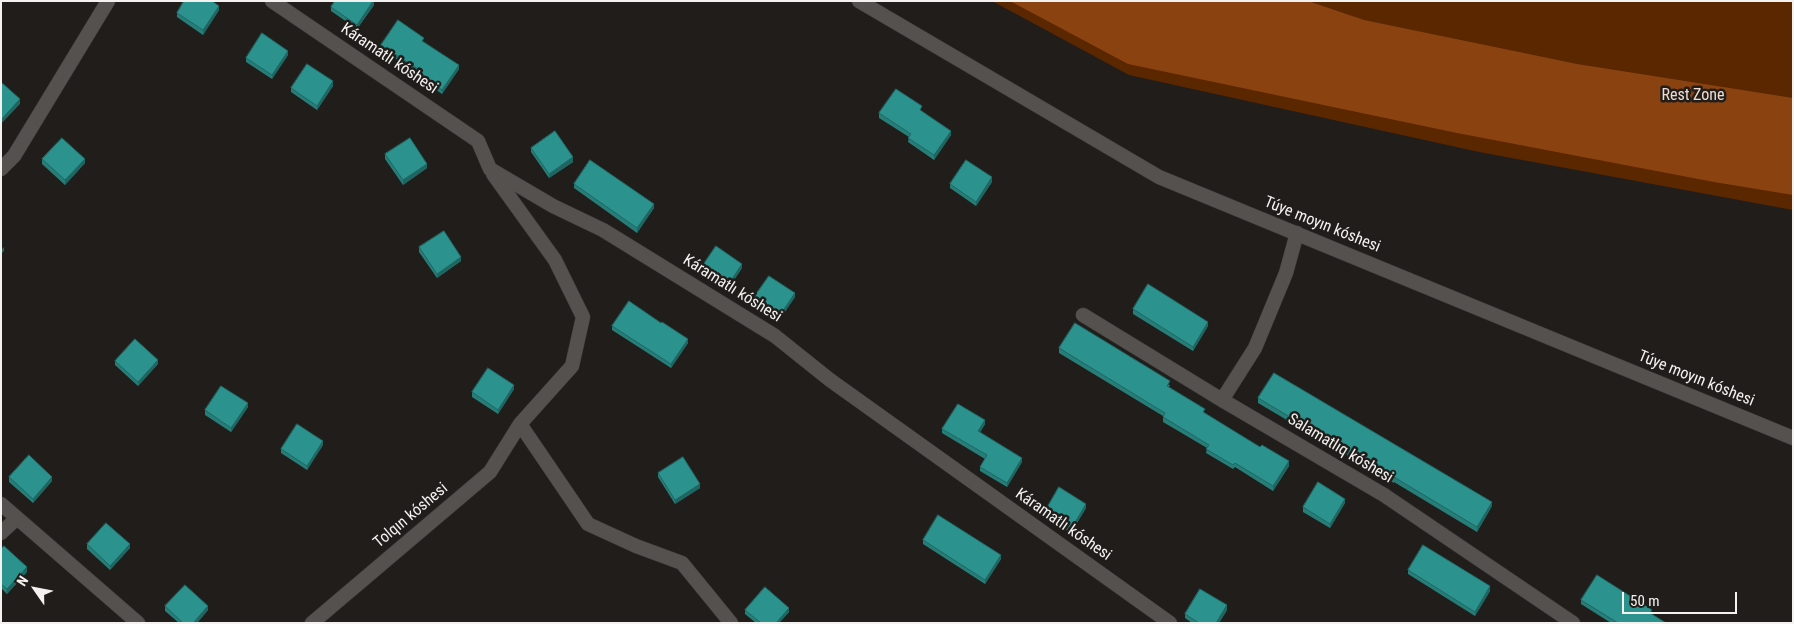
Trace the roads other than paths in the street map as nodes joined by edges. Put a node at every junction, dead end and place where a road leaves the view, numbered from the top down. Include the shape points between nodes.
1 (108, 1) edge
2 (272, 1) edge
3 (859, 1) edge
4 (1, 169) edge
5 (490, 169) junction
6 (1297, 234) junction
7 (1083, 315) dead end
8 (1222, 400) junction
9 (520, 424) junction
10 (1793, 438) edge
11 (1, 504) edge
12 (17, 518) junction
13 (1, 533) edge
14 (138, 623) edge
15 (312, 623) edge
16 (731, 623) edge
17 (1170, 623) edge
18 (1573, 623) edge

1 - 4 street via 14,156
2 - 5 street, Káramatlı kóshesi via 478,141
3 - 6 street, Túye moyın kóshesi via 1159,177
5 - 9 street, Tolqın kóshesi via 555,260 583,317 572,366
5 - 17 street, Káramatlı kóshesi via 553,206 603,230 775,336 830,380
6 - 8 street via 1286,273 1255,348
6 - 10 street, Túye moyın kóshesi
7 - 8 street, Salamatlıq kóshesi
8 - 18 street, Salamatlıq kóshesi via 1384,495
9 - 15 street, Tolqın kóshesi via 490,472
9 - 16 street via 588,524 682,562
11 - 12 street
12 - 13 street
12 - 14 street

